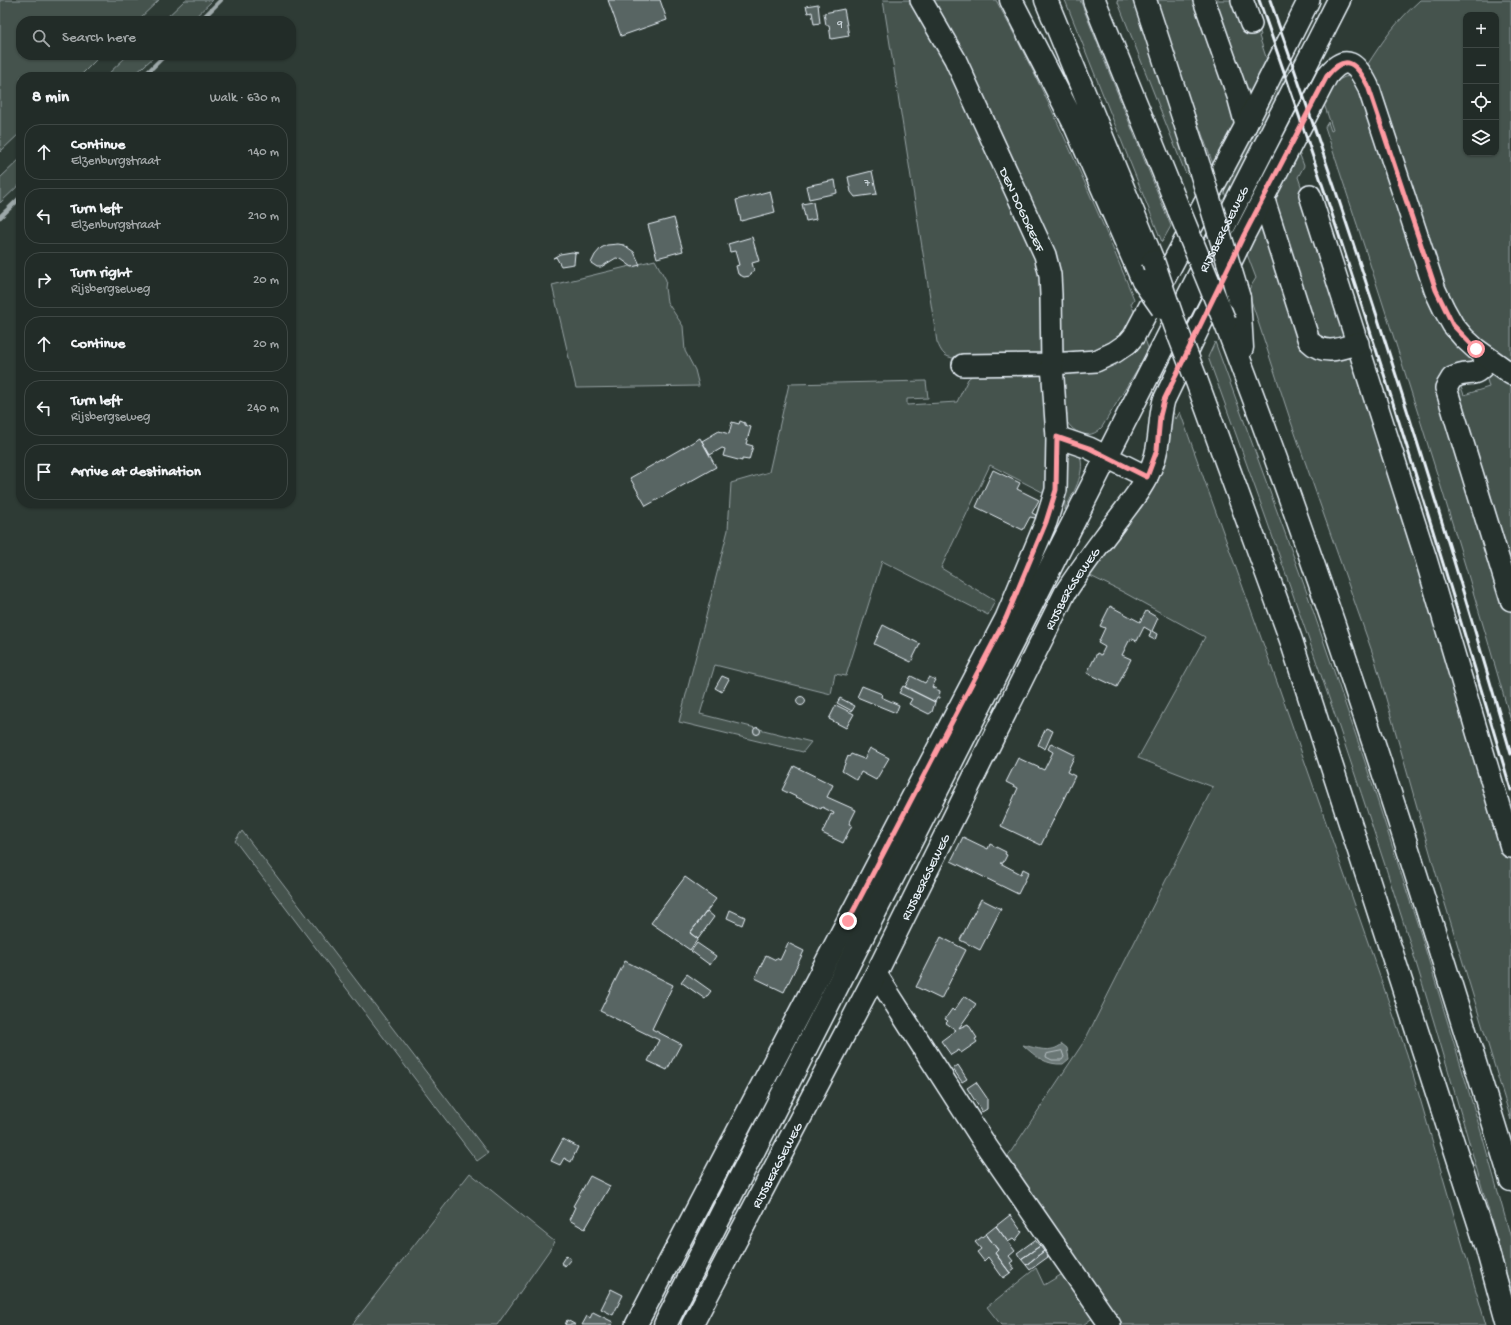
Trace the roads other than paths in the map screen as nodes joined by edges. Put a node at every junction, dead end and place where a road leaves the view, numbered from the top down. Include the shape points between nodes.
1 (921, 0) edge
2 (1012, 0) edge
3 (1046, 0) edge
4 (1094, 0) edge
5 (1145, 0) edge
6 (1204, 0) edge
7 (1242, 0) edge
8 (1309, 0) edge
9 (1339, 0) edge
10 (1251, 24) dead end
11 (1246, 125) junction
12 (1310, 195) dead end
13 (1264, 200) junction
14 (1175, 325) junction
15 (1358, 343) junction
16 (1489, 359) junction
17 (1052, 364) junction
18 (963, 365) dead end
19 (1244, 371) junction
20 (1511, 374) edge
21 (1057, 437) junction
22 (1106, 456) junction
23 (1147, 477) junction
24 (1511, 600) edge
25 (1511, 847) edge
26 (876, 974) junction
27 (1511, 1180) edge
28 (666, 1320) edge
29 (636, 1325) edge
30 (692, 1325) edge
31 (1110, 1325) edge
32 (1508, 1325) edge

1 - 17 street, DEN DOGDREEF via 954,59 1044,255 1050,275
2 - 14 main road, bridge via 1075,125 1143,281
3 - 14 main road, bridge via 1153,260
4 - 19 main road, bridge
5 - 19 main road, bridge via 1239,298
6 - 11 street
7 - 10 street
8 - 11 street
9 - 22 main road, RIJSBERGSEWEG
11 - 17 street via 1134,336 1116,352 1096,361
12 - 15 street
13 - 15 street via 1309,341 1325,351
13 - 16 street, RIJSBERGSEWEG via 1327,76 1334,67 1342,63 1360,69 1444,309 1464,338
13 - 23 street, RIJSBERGSEWEG via 1243,237 1164,400 1157,450
14 - 32 main road, bridge via 1293,648 1486,1245
15 - 25 street
16 - 20 street
16 - 24 street via 1481,370 1452,378 1446,388
17 - 18 street
17 - 21 street, DEN DOGDREEF
19 - 27 main road via 1418,876
21 - 22 street
21 - 29 street via 1056,490 1046,522 1006,618
22 - 23 street
22 - 28 main road, RIJSBERGSEWEG
23 - 26 street, RIJSBERGSEWEG via 1138,493 1081,568 1066,593
26 - 30 street, RIJSBERGSEWEG
26 - 31 street via 987,1147

